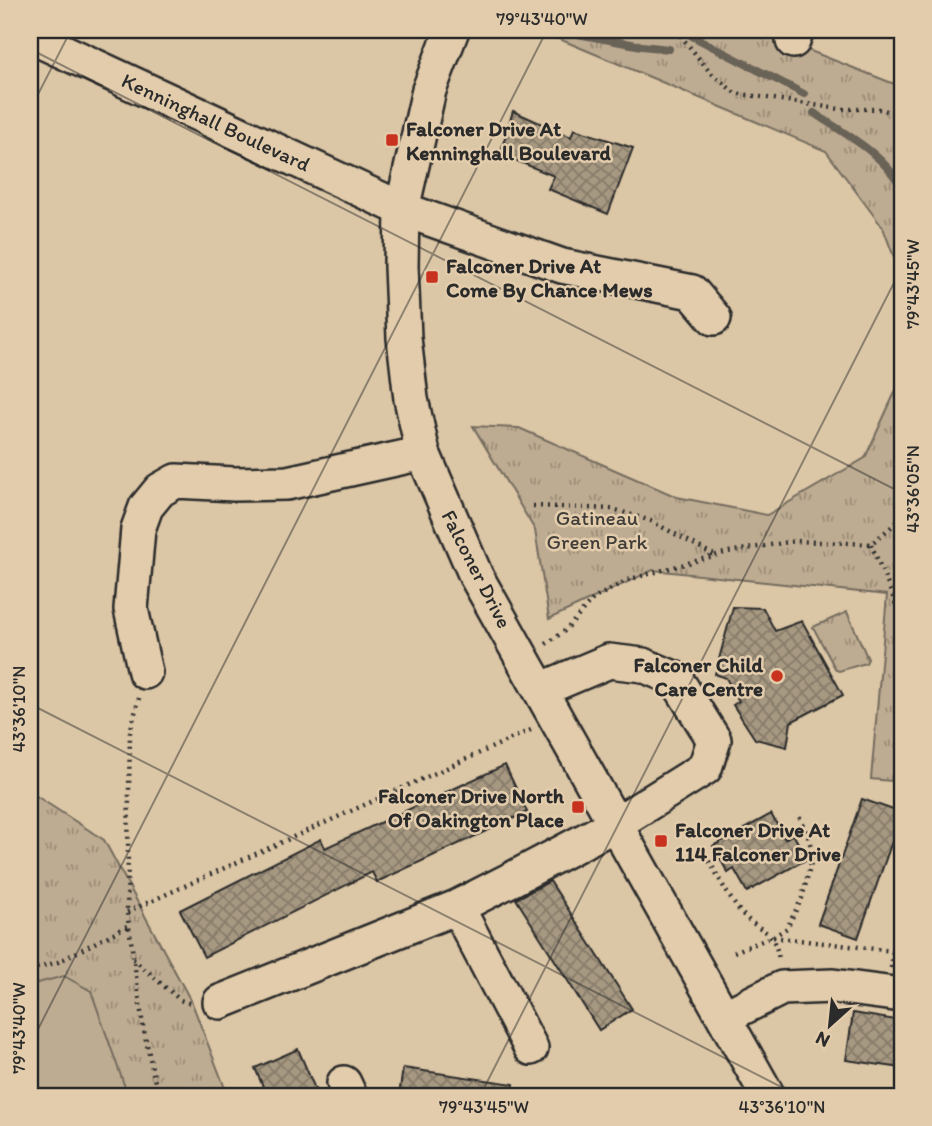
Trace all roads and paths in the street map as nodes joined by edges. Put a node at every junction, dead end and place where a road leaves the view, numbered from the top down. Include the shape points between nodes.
1 (452, 30) edge
2 (676, 30) edge
3 (30, 36) edge
4 (902, 116) edge
5 (402, 209) junction
6 (714, 318) dead end
7 (423, 453) junction
8 (533, 506) dead end
9 (902, 518) edge
10 (871, 544) junction
11 (715, 555) junction
12 (902, 619) edge
13 (524, 660) junction
14 (145, 672) joint
15 (540, 690) junction
16 (556, 719) junction
17 (798, 814) dead end
18 (614, 825) junction
19 (709, 861) dead end
20 (902, 871) edge
21 (457, 907) junction
22 (127, 912) junction
23 (129, 925) junction
24 (772, 937) junction
25 (893, 951) junction
26 (734, 952) dead end
27 (132, 958) junction
28 (30, 970) edge
29 (782, 988) junction
30 (895, 994) edge
31 (220, 1002) joint
32 (724, 1017) junction
33 (531, 1048) dead end
34 (158, 1096) edge
35 (768, 1096) edge

1 - 5 street, Falconer Drive via 429,90
2 - 4 path via 710,72 735,93 840,109 881,109
3 - 5 street, Kenninghall Boulevard
5 - 6 street, Kenninghall Boulevard via 562,267 692,292
5 - 7 street, Falconer Drive via 404,338
7 - 13 street, Falconer Drive via 476,576
7 - 14 street via 287,483 176,481 160,490 146,507 138,529 132,595
8 - 11 path via 613,509 651,521
9 - 10 path
10 - 11 path via 794,541
10 - 12 path
11 - 13 path via 626,579 593,599 566,629
13 - 15 street, Falconer Drive
14 - 22 path via 130,732
15 - 16 street, Falconer Drive
15 - 18 street via 609,661 643,665 676,680 714,740 705,768
16 - 18 street, Falconer Drive
16 - 22 path
17 - 24 path via 813,855 802,898 787,928
18 - 21 street
18 - 32 street, Falconer Drive
19 - 24 path via 740,911
20 - 25 path
21 - 31 street
21 - 33 street
22 - 23 path
23 - 27 path
23 - 28 path via 58,962
24 - 25 path
24 - 26 path
24 - 29 path
25 - 30 path
27 - 31 path via 180,1000 210,1007
27 - 34 path
29 - 30 street via 833,986
29 - 32 street
32 - 35 street, Falconer Drive

